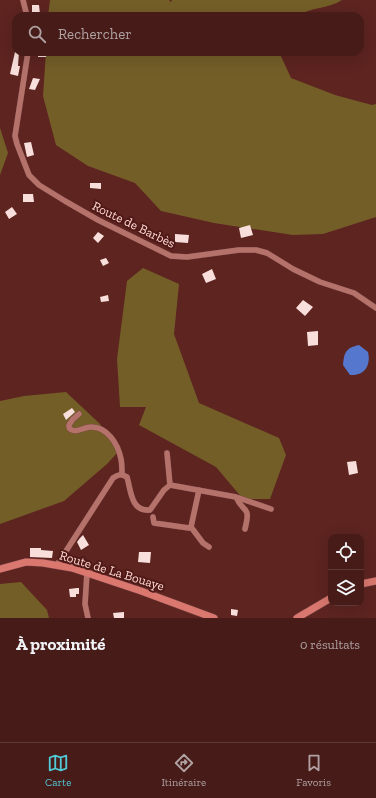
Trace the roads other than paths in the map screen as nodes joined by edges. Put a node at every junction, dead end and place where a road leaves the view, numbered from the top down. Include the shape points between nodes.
1 (24, 0) edge
2 (26, 12) edge
3 (27, 56) edge
4 (376, 308) edge
5 (80, 414) dead end
6 (167, 453) dead end
7 (122, 474) junction
8 (170, 485) junction
9 (199, 490) junction
10 (236, 497) junction
11 (271, 509) dead end
12 (153, 517) dead end
13 (192, 528) junction
14 (245, 529) dead end
15 (209, 547) dead end
16 (57, 565) junction
17 (0, 569) edge
18 (87, 573) junction
19 (376, 581) edge
20 (364, 583) edge
21 (328, 600) edge
22 (88, 618) edge
23 (214, 618) edge
24 (297, 618) edge

1 - 2 street
3 - 4 street, Route de Barbès via 15,136 29,175 39,184 98,220 171,256 187,257 239,250 267,253 293,270 354,293
5 - 7 street via 69,425 70,429 75,431 91,427 101,429 111,436 121,459
6 - 8 street
7 - 8 street via 127,477 135,505 139,509 150,510
7 - 16 street via 114,478
8 - 9 street
9 - 10 street
9 - 13 street
10 - 11 street
10 - 14 street via 239,505 248,513
12 - 13 street via 154,523
13 - 15 street via 203,544
16 - 17 main road, Route de La Bouaye via 26,562
16 - 18 main road, Route de La Bouaye
18 - 22 street via 85,604
18 - 23 main road, Route de La Bouaye
19 - 20 main road
21 - 24 main road

